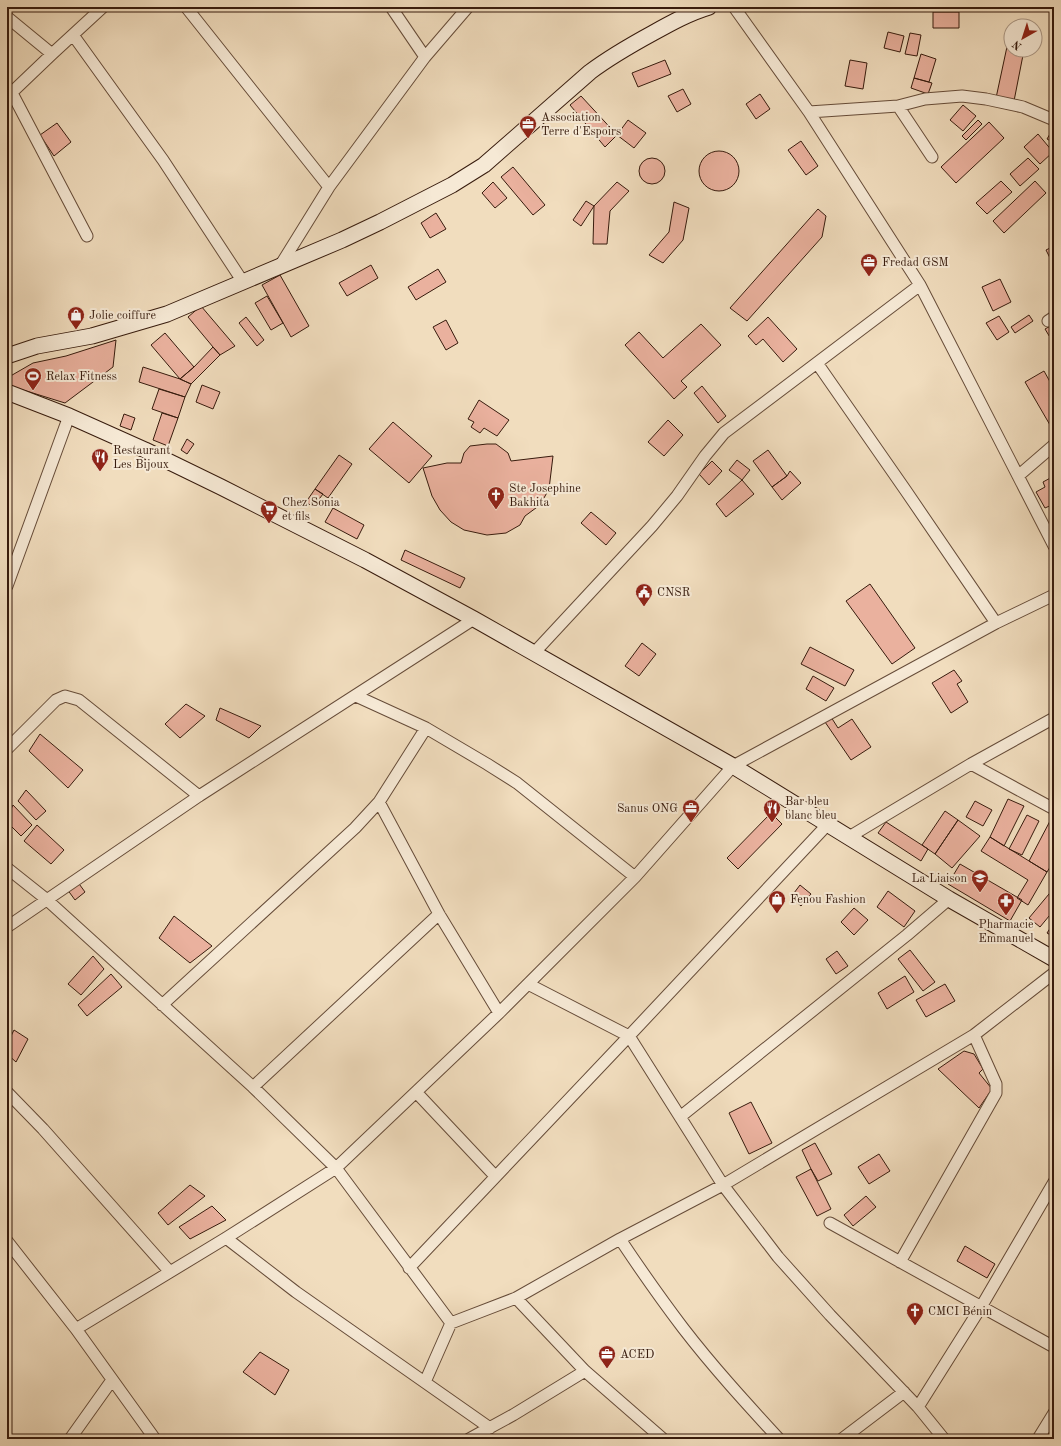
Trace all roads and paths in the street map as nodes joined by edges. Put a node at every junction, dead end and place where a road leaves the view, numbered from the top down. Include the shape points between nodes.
1 (186, 7) edge
2 (391, 7) edge
3 (468, 7) edge
4 (709, 7) edge
5 (734, 7) edge
6 (97, 9) edge
7 (7, 17) edge
8 (73, 35) junction
9 (52, 54) junction
10 (425, 57) junction
11 (9, 95) edge
12 (898, 106) junction
13 (809, 112) junction
14 (1054, 120) edge
15 (932, 157) dead end
16 (328, 187) junction
17 (87, 236) dead end
18 (280, 266) junction
19 (243, 282) junction
20 (920, 285) junction
21 (7, 356) edge
22 (817, 362) junction
23 (7, 392) edge
24 (69, 416) junction
25 (1054, 445) edge
26 (1018, 476) junction
27 (1054, 546) edge
28 (8, 581) edge
29 (1054, 595) edge
30 (474, 619) junction
31 (996, 623) junction
32 (534, 653) junction
33 (356, 696) junction
34 (1054, 718) edge
35 (426, 728) junction
36 (7, 749) edge
37 (971, 764) junction
38 (733, 766) junction
39 (199, 796) junction
40 (379, 802) junction
41 (1054, 809) edge
42 (828, 824) junction
43 (849, 837) junction
44 (7, 868) edge
45 (635, 877) junction
46 (46, 899) junction
47 (949, 899) junction
48 (439, 914) junction
49 (7, 927) edge
50 (1054, 959) edge
51 (1054, 973) edge
52 (528, 984) junction
53 (162, 1005) junction
54 (499, 1013) junction
55 (974, 1035) junction
56 (629, 1036) junction
57 (253, 1088) junction
58 (7, 1092) edge
59 (416, 1092) junction
60 (680, 1117) junction
61 (336, 1168) junction
62 (495, 1176) junction
63 (1054, 1182) edge
64 (722, 1185) junction
65 (830, 1223) dead end
66 (226, 1238) junction
67 (620, 1239) junction
68 (7, 1241) edge
69 (900, 1262) junction
70 (409, 1268) junction
71 (170, 1272) junction
72 (516, 1298) junction
73 (981, 1307) junction
74 (451, 1323) junction
75 (76, 1329) junction
76 (1054, 1347) edge
77 (585, 1371) junction
78 (112, 1380) junction
79 (425, 1382) junction
80 (904, 1392) junction
81 (918, 1407) junction
82 (1054, 1413) edge
83 (490, 1428) junction
84 (70, 1439) edge
85 (155, 1439) edge
86 (470, 1439) edge
87 (664, 1439) edge
88 (779, 1439) edge
89 (842, 1439) edge
90 (944, 1439) edge
91 (1038, 1439) edge

1 - 16 street
2 - 10 street
3 - 10 street
4 - 18 main road via 686,16 605,60 484,165 452,185 380,222
5 - 13 street
6 - 8 street
7 - 9 street
8 - 9 street
8 - 19 street via 162,160
9 - 11 street
10 - 16 street
11 - 17 street
12 - 13 street
12 - 14 street via 925,99 962,96 1023,107
12 - 15 street
13 - 20 street
16 - 18 street
18 - 19 main road
19 - 21 main road via 167,314 92,336 38,346
20 - 22 street
20 - 26 street
22 - 31 street
22 - 32 street via 724,433 652,526
23 - 24 main road
24 - 28 street
24 - 30 main road via 221,487
25 - 26 street
26 - 27 street
29 - 31 street
30 - 32 main road
30 - 33 street
31 - 38 street
32 - 38 main road
33 - 35 street
33 - 39 street
34 - 37 street
35 - 40 street
35 - 45 street via 517,783
36 - 39 street via 56,700 65,696 79,700
37 - 41 street
37 - 43 street
38 - 42 main road
38 - 45 street
39 - 46 street
40 - 48 street
40 - 53 street via 355,828
42 - 43 main road
42 - 56 street
43 - 47 main road
44 - 46 street
45 - 52 street
46 - 49 street
46 - 53 street
47 - 50 main road
47 - 60 street
48 - 54 street
48 - 57 street
51 - 55 street
52 - 54 street
52 - 56 street
53 - 57 street
54 - 59 street
55 - 64 street
55 - 69 street via 996,1084 996,1093
56 - 60 street
56 - 62 street
57 - 61 street
58 - 71 street
59 - 61 street
59 - 62 street
60 - 64 street
61 - 66 street
61 - 70 street
62 - 70 street
63 - 73 street
64 - 67 street
64 - 80 street via 778,1257
65 - 69 street
66 - 71 street
66 - 79 street via 296,1292
67 - 72 street
67 - 88 street via 688,1334
68 - 75 street
69 - 73 street
70 - 74 street
71 - 75 street
72 - 74 street
72 - 77 street
73 - 76 street
73 - 81 street
74 - 79 street
75 - 78 street
77 - 83 street
77 - 87 street
78 - 84 street
78 - 85 street
79 - 83 street
80 - 81 street
80 - 89 street
81 - 90 street
82 - 91 street
83 - 86 street

